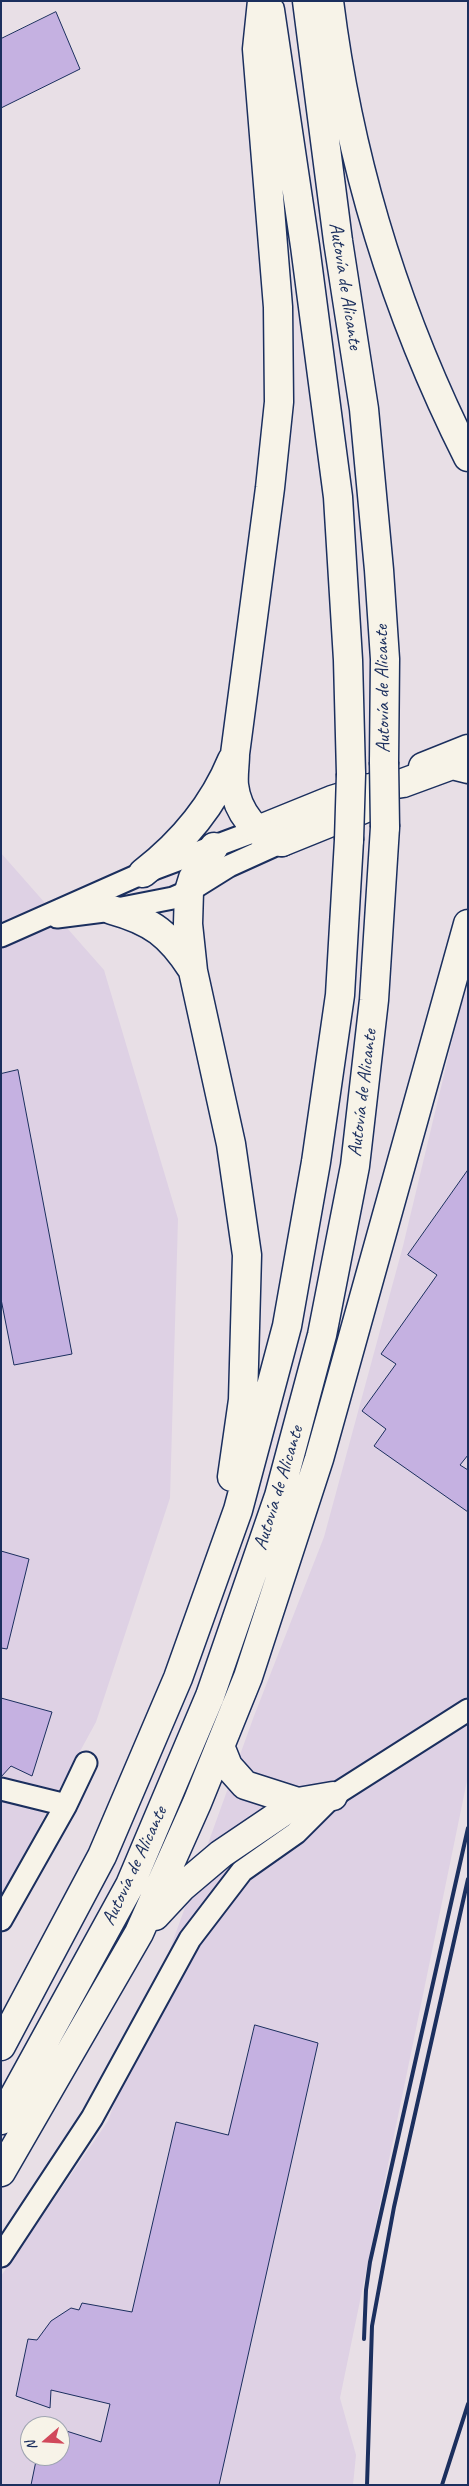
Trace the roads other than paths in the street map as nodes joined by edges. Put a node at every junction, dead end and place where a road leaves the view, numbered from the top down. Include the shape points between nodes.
1 (262, 1) edge
2 (268, 1) edge
3 (307, 1) edge
4 (329, 1) edge
5 (468, 457) edge
6 (235, 754) junction
7 (467, 763) edge
8 (361, 781) junction
9 (270, 836) junction
10 (214, 847) junction
11 (143, 873) junction
12 (189, 891) junction
13 (112, 910) junction
14 (38, 921) junction
15 (468, 924) edge
16 (1, 936) edge
17 (193, 971) junction
18 (238, 1510) junction
19 (468, 1710) edge
20 (220, 1746) junction
21 (86, 1763) dead end
22 (1, 1789) edge
23 (332, 1796) junction
24 (298, 1802) junction
25 (66, 1805) junction
26 (1, 1920) edge
27 (139, 1933) junction
28 (1, 2046) edge
29 (1, 2120) edge
30 (1, 2172) edge
31 (1, 2256) edge

1 - 6 main road via 257,50 278,307 279,402
2 - 8 main road, Autovía de Alicante via 338,498 348,660
3 - 29 main road, Autovía de Alicante, bridge via 338,241 364,409 385,659 385,827 374,1000 355,1166 322,1335 279,1496 210,1696 130,1885
4 - 5 main road via 355,150 374,223 391,278
6 - 9 main road via 237,796 249,822
6 - 11 main road via 224,780 193,827 170,853
7 - 8 main road via 403,783
7 - 9 main road
8 - 9 main road
8 - 18 main road, Autovía de Alicante, bridge via 350,840 340,995 316,1162 287,1326
9 - 10 street
9 - 12 street
10 - 11 street
10 - 12 main road via 198,868
11 - 14 street
12 - 13 street via 173,898
12 - 17 main road via 188,924
13 - 14 street
13 - 17 main road via 149,923 165,934
14 - 16 street
15 - 20 main road via 319,1459 248,1677
17 - 18 main road via 231,1144 247,1255 243,1400 232,1473
18 - 28 main road, Autovía de Alicante via 178,1678 102,1856
19 - 23 street
20 - 24 main road via 228,1766 245,1785
20 - 27 main road
21 - 25 street
22 - 25 street
23 - 24 main road
23 - 31 street via 296,1833 242,1871 190,1939 92,2118
24 - 27 main road via 221,1854 182,1887
25 - 26 street
27 - 30 main road

